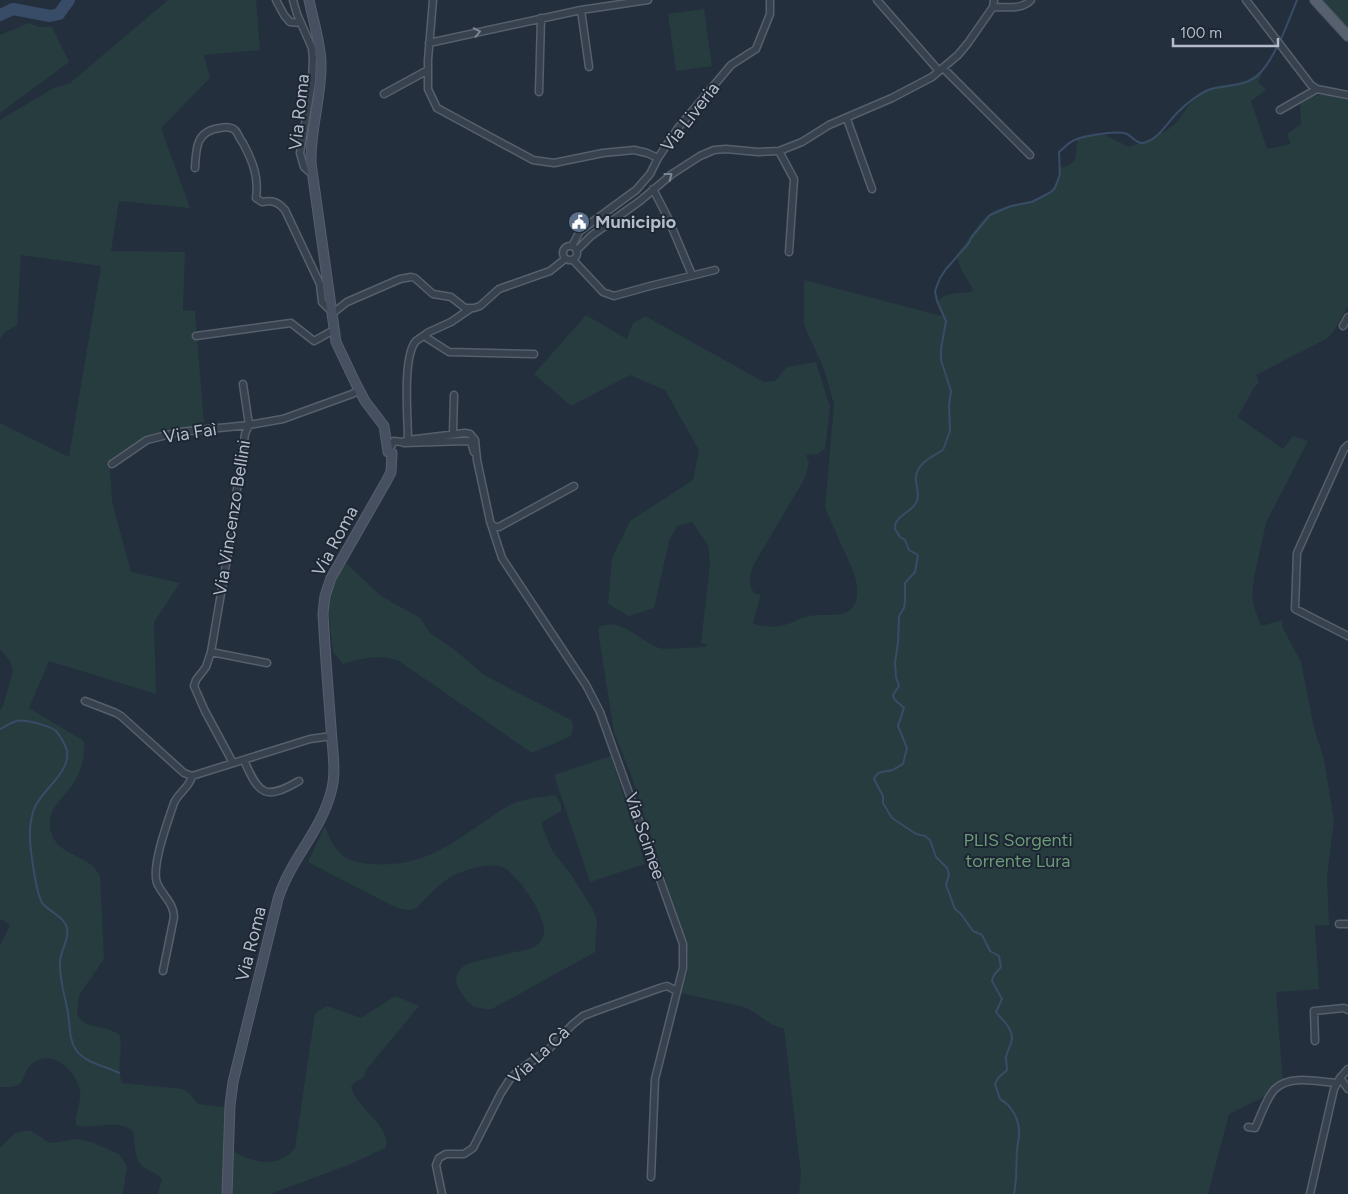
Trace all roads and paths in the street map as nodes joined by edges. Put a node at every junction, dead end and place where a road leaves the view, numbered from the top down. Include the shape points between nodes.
1 (276, 0) edge
2 (293, 0) edge
3 (309, 0) edge
4 (434, 0) edge
5 (648, 0) edge
6 (770, 0) edge
7 (877, 0) edge
8 (1031, 0) edge
9 (1246, 0) edge
10 (1315, 0) edge
11 (993, 4) edge
12 (581, 10) junction
13 (541, 18) junction
14 (301, 23) junction
15 (1348, 36) edge
16 (429, 43) junction
17 (589, 67) dead end
18 (428, 70) junction
19 (941, 70) junction
20 (1317, 89) junction
21 (539, 92) dead end
22 (384, 94) dead end
23 (1348, 95) edge
24 (1280, 110) dead end
25 (846, 119) junction
26 (779, 151) junction
27 (1030, 155) dead end
28 (658, 158) junction
29 (195, 168) dead end
30 (312, 174) junction
31 (653, 189) junction
32 (872, 189) dead end
33 (574, 248) junction
34 (790, 252) dead end
35 (565, 259) junction
36 (573, 260) junction
37 (715, 270) dead end
38 (692, 275) junction
39 (470, 309) junction
40 (333, 313) junction
41 (1348, 318) edge
42 (1348, 326) edge
43 (335, 330) junction
44 (426, 334) junction
45 (196, 336) dead end
46 (534, 354) dead end
47 (243, 384) dead end
48 (359, 390) junction
49 (454, 395) dead end
50 (249, 425) junction
51 (453, 433) junction
52 (469, 438) junction
53 (408, 440) junction
54 (1348, 445) edge
55 (388, 452) junction
56 (112, 464) dead end
57 (574, 486) dead end
58 (491, 524) junction
59 (1348, 636) edge
60 (210, 652) junction
61 (267, 664) dead end
62 (85, 701) dead end
63 (332, 736) junction
64 (244, 760) junction
65 (233, 764) junction
66 (192, 776) junction
67 (299, 781) dead end
68 (1340, 924) dead end
69 (1348, 924) edge
70 (163, 971) dead end
71 (677, 991) junction
72 (1348, 1010) edge
73 (1315, 1041) dead end
74 (1348, 1069) edge
75 (1339, 1080) junction
76 (1348, 1089) edge
77 (1248, 1127) dead end
78 (651, 1177) dead end
79 (227, 1194) edge
80 (442, 1194) edge
81 (1310, 1194) edge

1 - 14 street via 290,22
2 - 14 street
3 - 30 street, Via Roma via 321,63 310,150
4 - 16 street
5 - 12 street
6 - 28 street, Via Liveria via 770,14 756,49 731,66 678,128
7 - 19 street
8 - 11 street via 1018,7
9 - 20 street
10 - 15 main road
11 - 19 street via 968,43
12 - 13 street
12 - 17 street
16 -> 13 street
13 - 21 street
14 - 30 street via 313,59 300,153 304,167
16 - 18 street
18 - 22 street
18 - 28 street via 428,89 437,108 533,160 554,163 634,150
19 - 25 street via 900,94
19 - 27 street
20 - 23 street
20 - 24 street
25 - 26 street
25 - 32 street
31 -> 26 street via 714,150
26 - 34 street via 794,178
28 - 33 street, Via Liveria via 636,190 580,231
29 - 40 street via 196,146 208,131 227,127 235,130 253,161 258,186 256,198 262,202 278,202 285,210 320,284 322,302
30 - 40 street, Via Roma
31 - 33 street
31 - 38 street
33 - 35 street via 568,246 562,251
33 - 36 street via 576,257
35 - 36 street
35 - 39 street via 550,271 499,289 480,306
36 - 38 street via 603,292 614,296
37 - 38 street
39 - 40 street via 451,297 433,294 411,277 346,302
39 - 44 street
40 - 43 street, Via Roma
41 - 42 street via 1342,326
43 - 45 street via 314,341 291,323
43 - 48 street, Via Roma via 336,342
44 - 46 street via 427,338 449,352
44 - 53 street via 416,341 407,366
47 - 50 street, Via Vincenzo Bellini
48 - 50 street, Via Faì via 283,419
48 - 55 street, Via Roma via 384,426
49 - 51 street
50 - 56 street, Via Faì via 179,432 147,440
50 - 60 street, Via Vincenzo Bellini
51 - 52 street via 465,433
51 - 53 street
52 - 55 street via 402,443
52 - 58 street, Via Scimee
53 - 55 street via 394,441
54 - 59 street via 1297,553 1295,609
55 - 63 street, Via Roma via 392,453 391,472 331,578 325,596 323,612
57 - 58 street via 499,527
58 - 71 street, Via Scimee via 502,558 586,685 607,727 683,944 683,968
60 - 61 street
60 - 65 street, Via Vincenzo Bellini via 206,667 194,686
62 - 66 street via 121,716 184,773
63 - 64 street via 310,739
63 - 79 street, Via Roma via 334,774 331,794 281,888 234,1082 230,1104
64 - 65 street
64 - 67 street via 260,788 268,794
65 - 66 street
66 - 70 street via 174,803 156,867 157,882 174,911
68 - 69 street
71 - 78 street, Via Scimee via 655,1079
71 - 80 street, Via La Cà via 667,986 584,1016 549,1049 517,1072 501,1093 473,1148 464,1154 446,1154 437,1161
72 - 73 street via 1314,1011
74 - 75 street
75 - 76 street
75 - 77 street via 1293,1080 1281,1084 1274,1090 1255,1128
75 - 81 street

